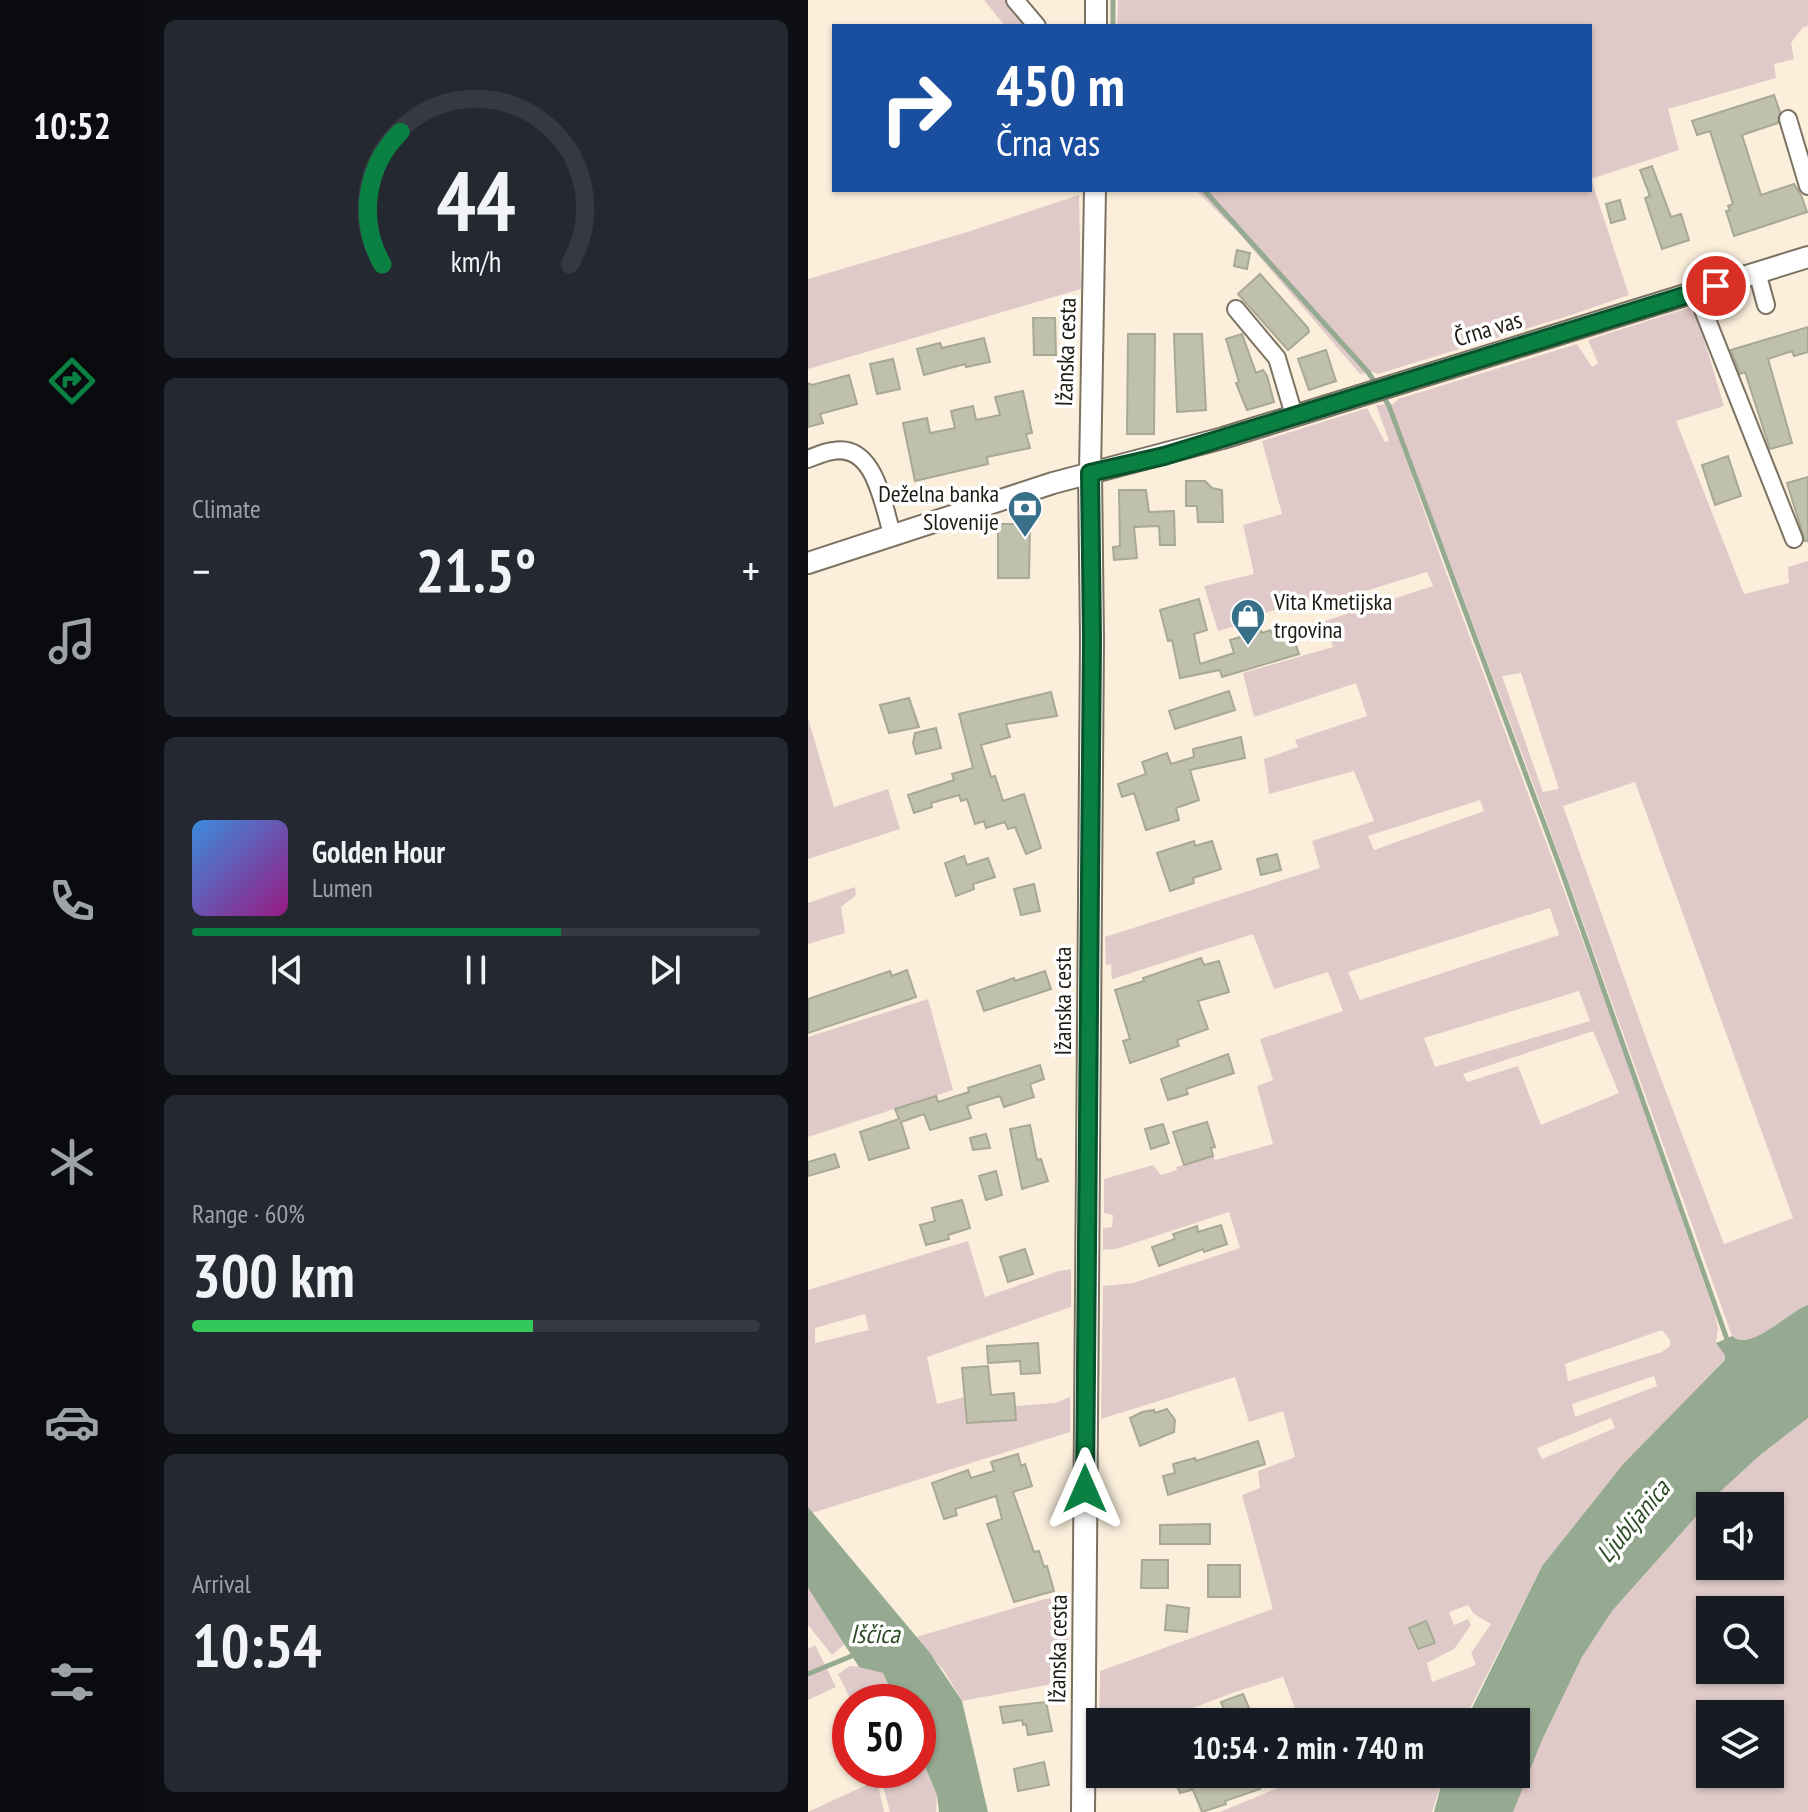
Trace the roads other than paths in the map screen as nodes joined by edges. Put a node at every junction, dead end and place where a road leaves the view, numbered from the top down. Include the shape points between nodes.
1 (1015, 0) edge
2 (1096, 0) edge
3 (1035, 24) edge
4 (1096, 24) edge
5 (1788, 119) dead end
6 (1808, 186) edge
7 (1095, 192) edge
8 (1808, 257) edge
9 (1757, 272) junction
10 (1696, 292) junction
11 (1766, 305) dead end
12 (1236, 309) dead end
13 (1294, 415) junction
14 (808, 459) edge
15 (1090, 473) junction
16 (893, 537) junction
17 (1794, 539) dead end
18 (808, 563) edge
19 (1083, 1812) edge

1 - 3 street
2 - 4 street
5 - 6 street
7 - 15 street, Ižanska cesta
8 - 9 street, Črna vas
9 - 10 street, Črna vas
9 - 11 street
10 - 13 street, Črna vas
10 - 17 street
12 - 13 street via 1277,358
13 - 15 street, Črna vas
14 - 16 street via 834,450 861,457 872,469
15 - 16 street, Črna vas
15 - 19 main road, Ižanska cesta
16 - 18 street, Črna vas

